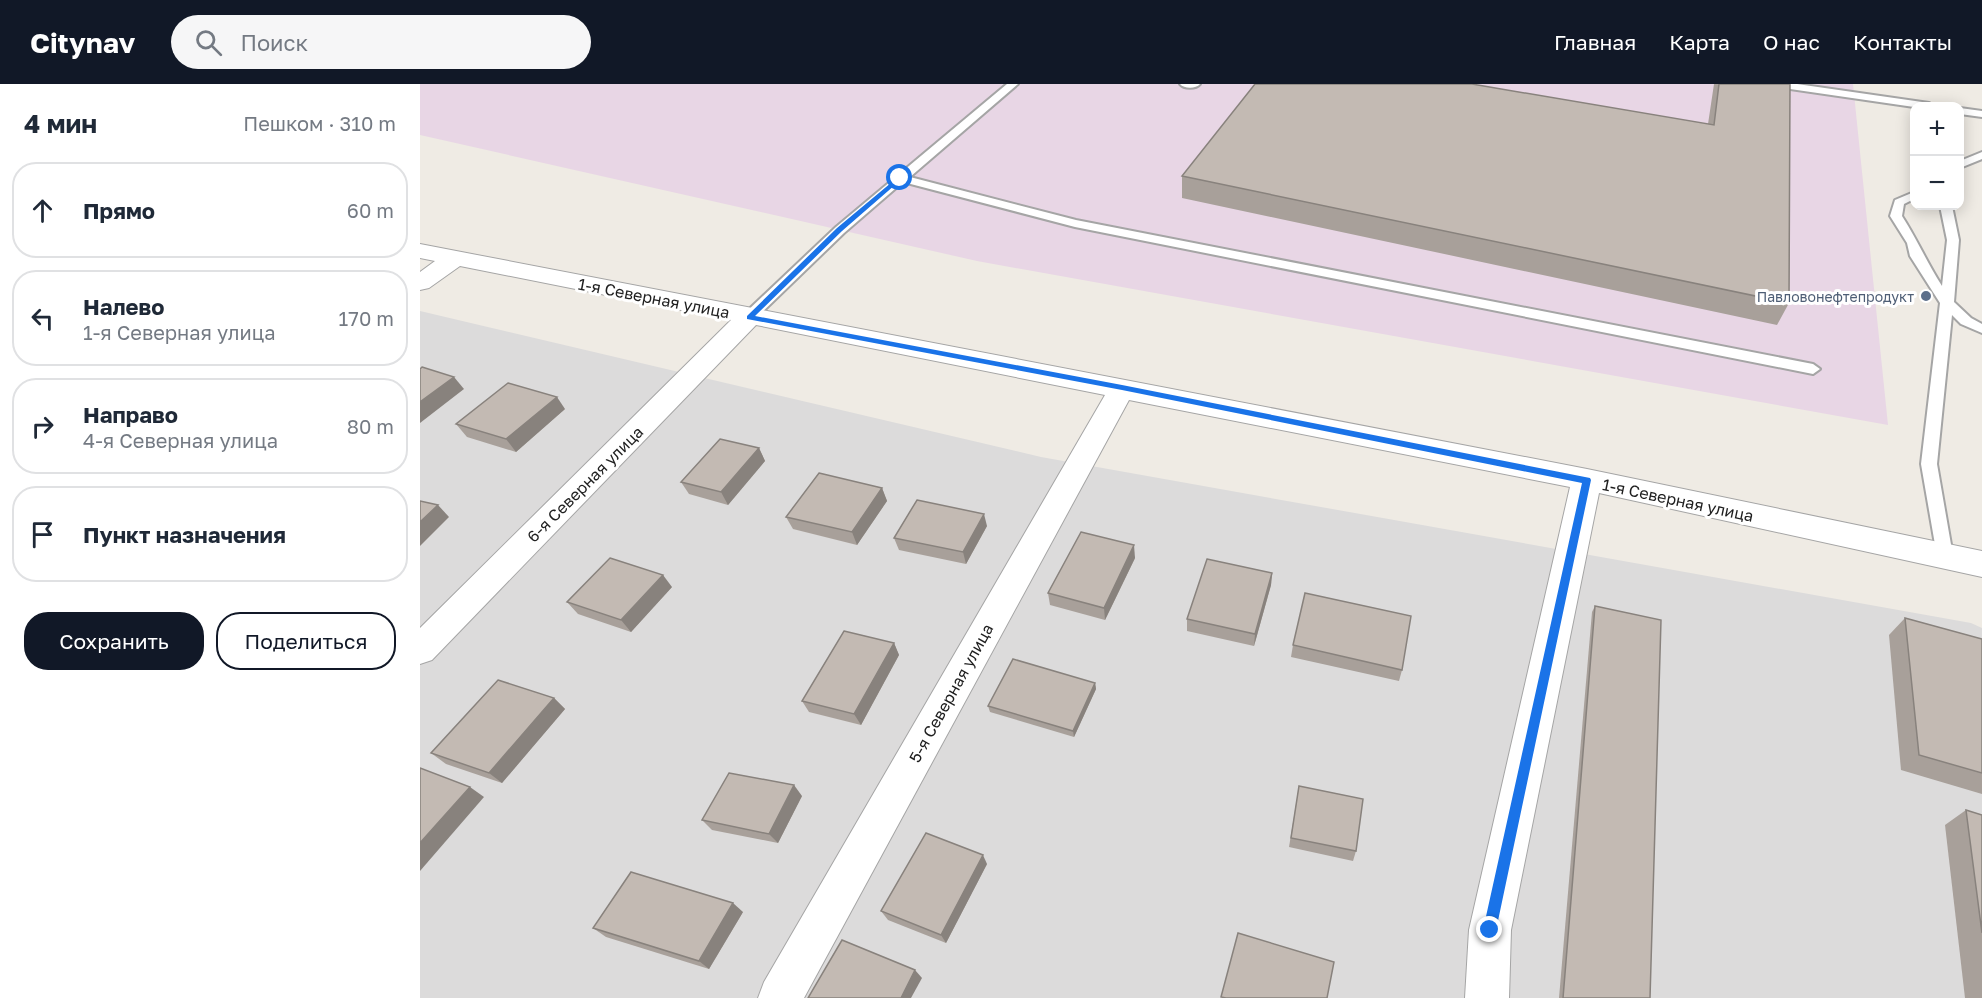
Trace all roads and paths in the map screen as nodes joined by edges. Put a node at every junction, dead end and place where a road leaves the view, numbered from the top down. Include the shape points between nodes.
1 (1013, 84) edge
2 (1185, 84) edge
3 (1195, 84) edge
4 (1776, 84) edge
5 (1910, 103) edge
6 (1964, 112) edge
7 (1982, 114) edge
8 (1982, 155) edge
9 (1964, 163) edge
10 (900, 178) junction
11 (1910, 197) edge
12 (1947, 210) edge
13 (420, 251) edge
14 (454, 259) junction
15 (420, 283) edge
16 (1947, 303) junction
17 (749, 317) junction
18 (1982, 329) edge
19 (1813, 369) dead end
20 (1122, 388) junction
21 (1587, 480) junction
22 (1945, 556) junction
23 (1982, 564) edge
24 (420, 650) edge
25 (780, 998) edge
26 (1487, 998) edge

1 - 10 lane
2 - 3 lane
4 - 5 lane
6 - 7 lane
8 - 9 lane
10 - 17 lane
10 - 19 lane via 1075,223
11 - 16 lane via 1899,202 1896,216
12 - 16 lane via 1953,240
13 - 14 street, 1-я Северная улица
14 - 15 street
14 - 17 street, 1-я Северная улица
16 - 18 lane via 1966,321
16 - 22 lane via 1929,464
17 - 20 street, 1-я Северная улица
17 - 24 street, 6-я Северная улица
20 - 21 street, 1-я Северная улица
20 - 25 street, 5-я Северная улица
21 - 22 street, 1-я Северная улица
21 - 26 street via 1490,930
22 - 23 street, 1-я Северная улица

